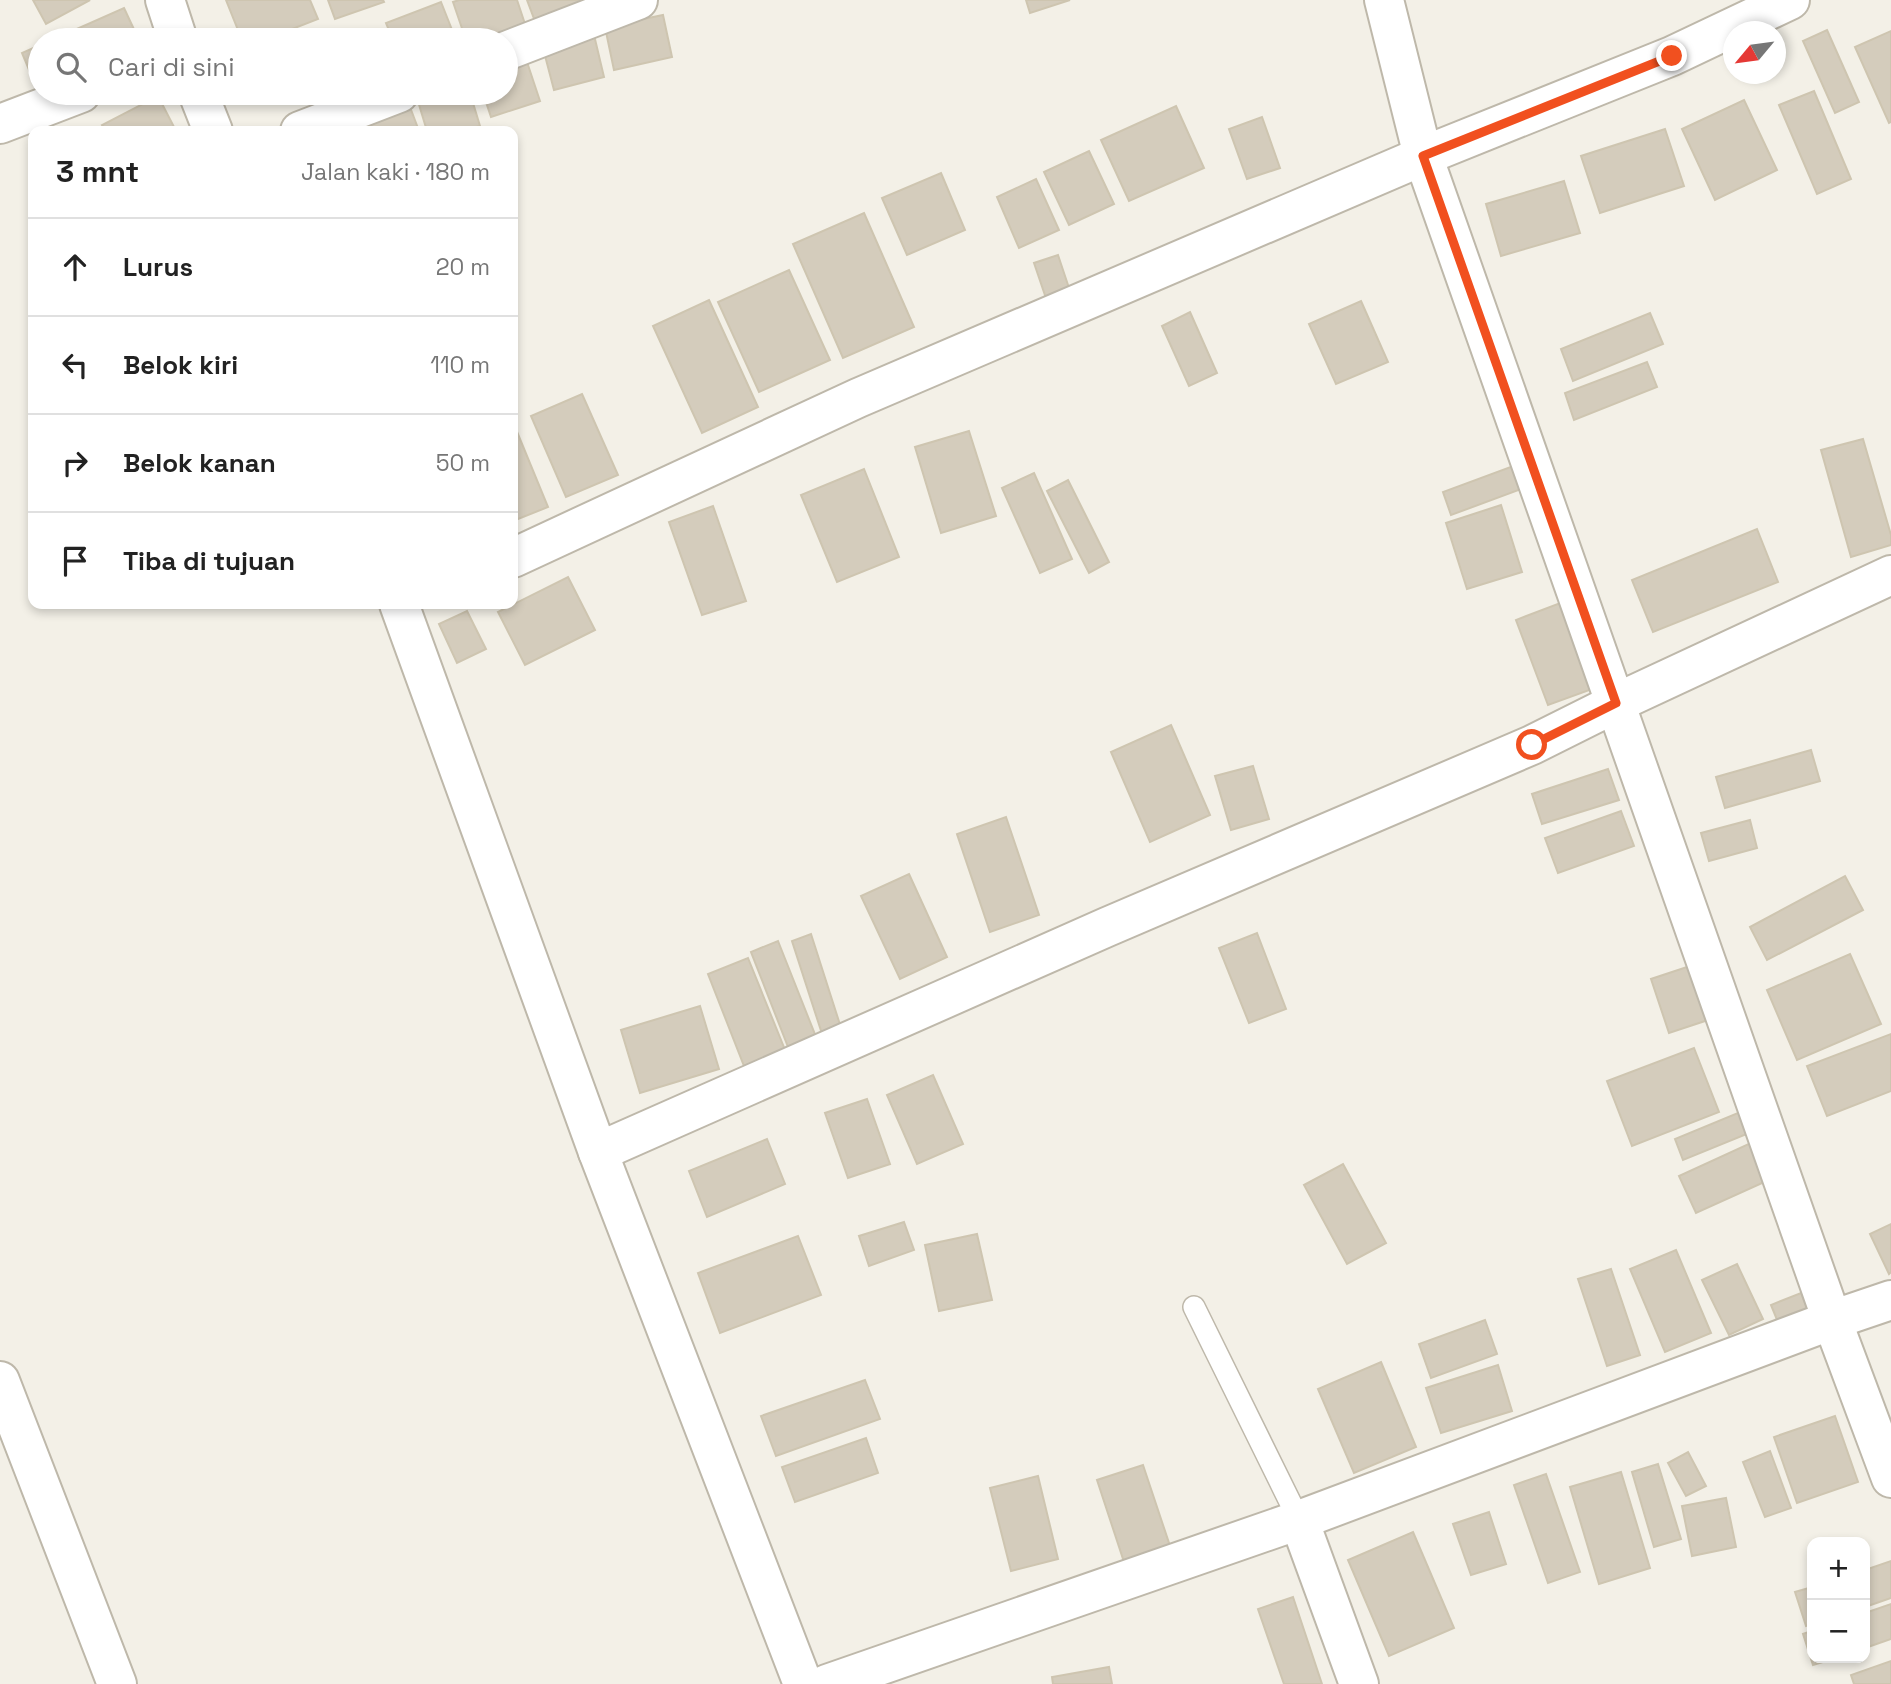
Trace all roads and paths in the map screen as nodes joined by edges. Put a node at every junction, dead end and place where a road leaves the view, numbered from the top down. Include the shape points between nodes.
1 (165, 0) edge
2 (638, 0) edge
3 (1384, 0) edge
4 (1790, 0) edge
5 (1741, 11) edge
6 (174, 28) edge
7 (518, 46) edge
8 (50, 105) edge
9 (203, 105) edge
10 (368, 105) edge
11 (0, 124) edge
12 (211, 126) edge
13 (313, 126) edge
14 (1423, 156) junction
15 (518, 556) edge
16 (1891, 575) edge
17 (406, 609) edge
18 (1616, 703) junction
19 (597, 1152) junction
20 (1891, 1300) edge
21 (1194, 1307) dead end
22 (1832, 1320) junction
23 (0, 1381) edge
24 (1891, 1478) edge
25 (1299, 1520) junction
26 (117, 1684) edge
27 (803, 1684) edge
28 (827, 1684) edge
29 (1359, 1684) edge

1 - 6 street
2 - 7 street
3 - 14 street
4 - 5 street
5 - 14 street via 1672,56
8 - 11 street
9 - 12 street
10 - 13 street
14 - 15 street via 858,398
14 - 18 street
16 - 18 street
17 - 19 street
18 - 19 street via 1532,745
18 - 22 street
19 - 27 street
20 - 22 street
21 - 25 lane
22 - 24 street
22 - 25 street
23 - 26 street
25 - 28 street
25 - 29 street

